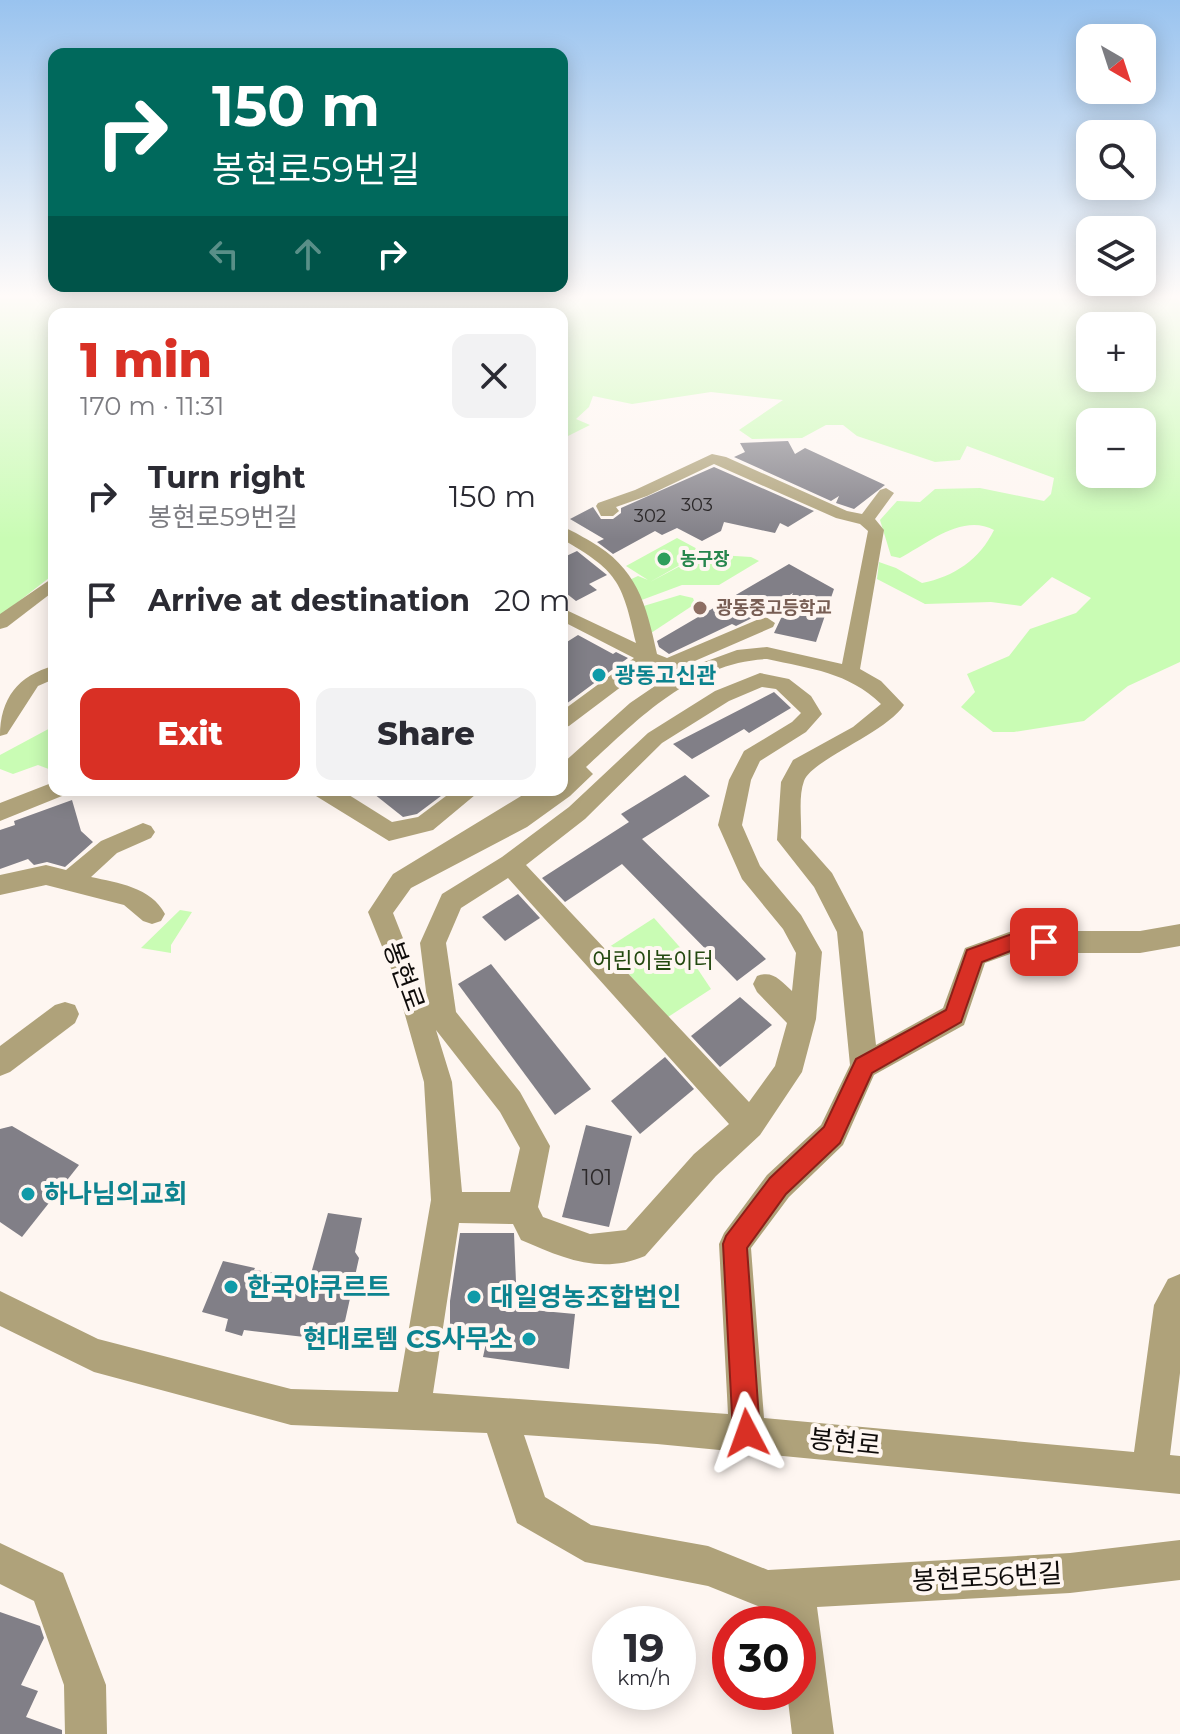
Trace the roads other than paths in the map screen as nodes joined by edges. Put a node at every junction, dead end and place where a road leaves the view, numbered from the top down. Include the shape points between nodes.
1 (886, 493) dead end
2 (612, 513) dead end
3 (866, 520) junction
4 (568, 536) edge
5 (48, 587) edge
6 (568, 618) edge
7 (0, 623) edge
8 (766, 623) dead end
9 (580, 625) junction
10 (568, 633) edge
11 (648, 657) junction
12 (787, 657) junction
13 (48, 674) edge
14 (862, 679) junction
15 (568, 717) edge
16 (0, 729) edge
17 (568, 771) edge
18 (568, 786) edge
19 (48, 792) edge
20 (335, 796) edge
21 (462, 796) edge
22 (538, 796) edge
23 (556, 796) edge
24 (0, 812) edge
25 (143, 832) dead end
26 (717, 839) dead end
27 (510, 864) junction
28 (751, 872) junction
29 (70, 881) junction
30 (402, 881) junction
31 (0, 885) edge
32 (152, 914) dead end
33 (1180, 935) edge
34 (766, 984) dead end
35 (65, 1014) dead end
36 (802, 1019) junction
37 (0, 1063) edge
38 (864, 1066) junction
39 (750, 1125) junction
40 (446, 1207) junction
41 (522, 1208) junction
42 (1180, 1291) edge
43 (0, 1308) edge
44 (413, 1410) junction
45 (499, 1415) junction
46 (747, 1433) junction
47 (1165, 1474) edge
48 (1180, 1560) edge
49 (0, 1563) edge
50 (794, 1588) junction
51 (86, 1734) edge
52 (813, 1734) edge

1 - 3 street
2 - 3 street via 604,506 648,496 720,453 842,515
3 - 14 street via 876,530
4 - 11 street via 613,563 621,574
5 - 7 street
6 - 9 street
8 - 11 street via 667,666
9 - 10 street
9 - 11 street
11 - 15 street
12 - 14 street
12 - 17 street via 744,654 681,678 637,708
12 - 18 street via 752,660 696,682 657,708
13 - 16 street via 31,681
14 - 38 street via 894,705 801,766 792,782 789,840 823,880 850,932
19 - 24 street
20 - 21 street via 389,832 425,824
22 - 30 street, 봉현로
23 - 30 street via 454,857
25 - 29 street via 109,847
26 - 28 street via 730,858
27 - 28 street via 577,813 655,738 722,696 760,680 782,684 812,714 752,756 740,780 730,825
27 - 39 street
27 - 41 street via 451,901 433,943 443,1017 510,1102 535,1146
28 - 36 street via 809,952
29 - 31 street via 46,875
29 - 32 street via 132,897
30 - 40 street, 봉현로 via 380,912 407,976 438,1082
33 - 38 street via 1140,942 1012,942 974,956 954,1016
34 - 36 street
35 - 37 street
36 - 39 street via 788,1072
38 - 46 street via 832,1135 778,1186 735,1244
39 - 41 street via 705,1165 634,1245 590,1250 532,1229
40 - 41 street
40 - 44 street, 봉현로
42 - 47 street via 1171,1305
43 - 44 street, 봉현로 via 94,1355 291,1407
44 - 45 street, 봉현로
45 - 46 street, 봉현로
45 - 50 street, 봉현로56번길 via 530,1510 585,1543 708,1566 768,1590
46 - 47 street, 봉현로
48 - 50 street, 봉현로56번길 via 1070,1573
49 - 51 street via 49,1587 85,1685
50 - 52 street

